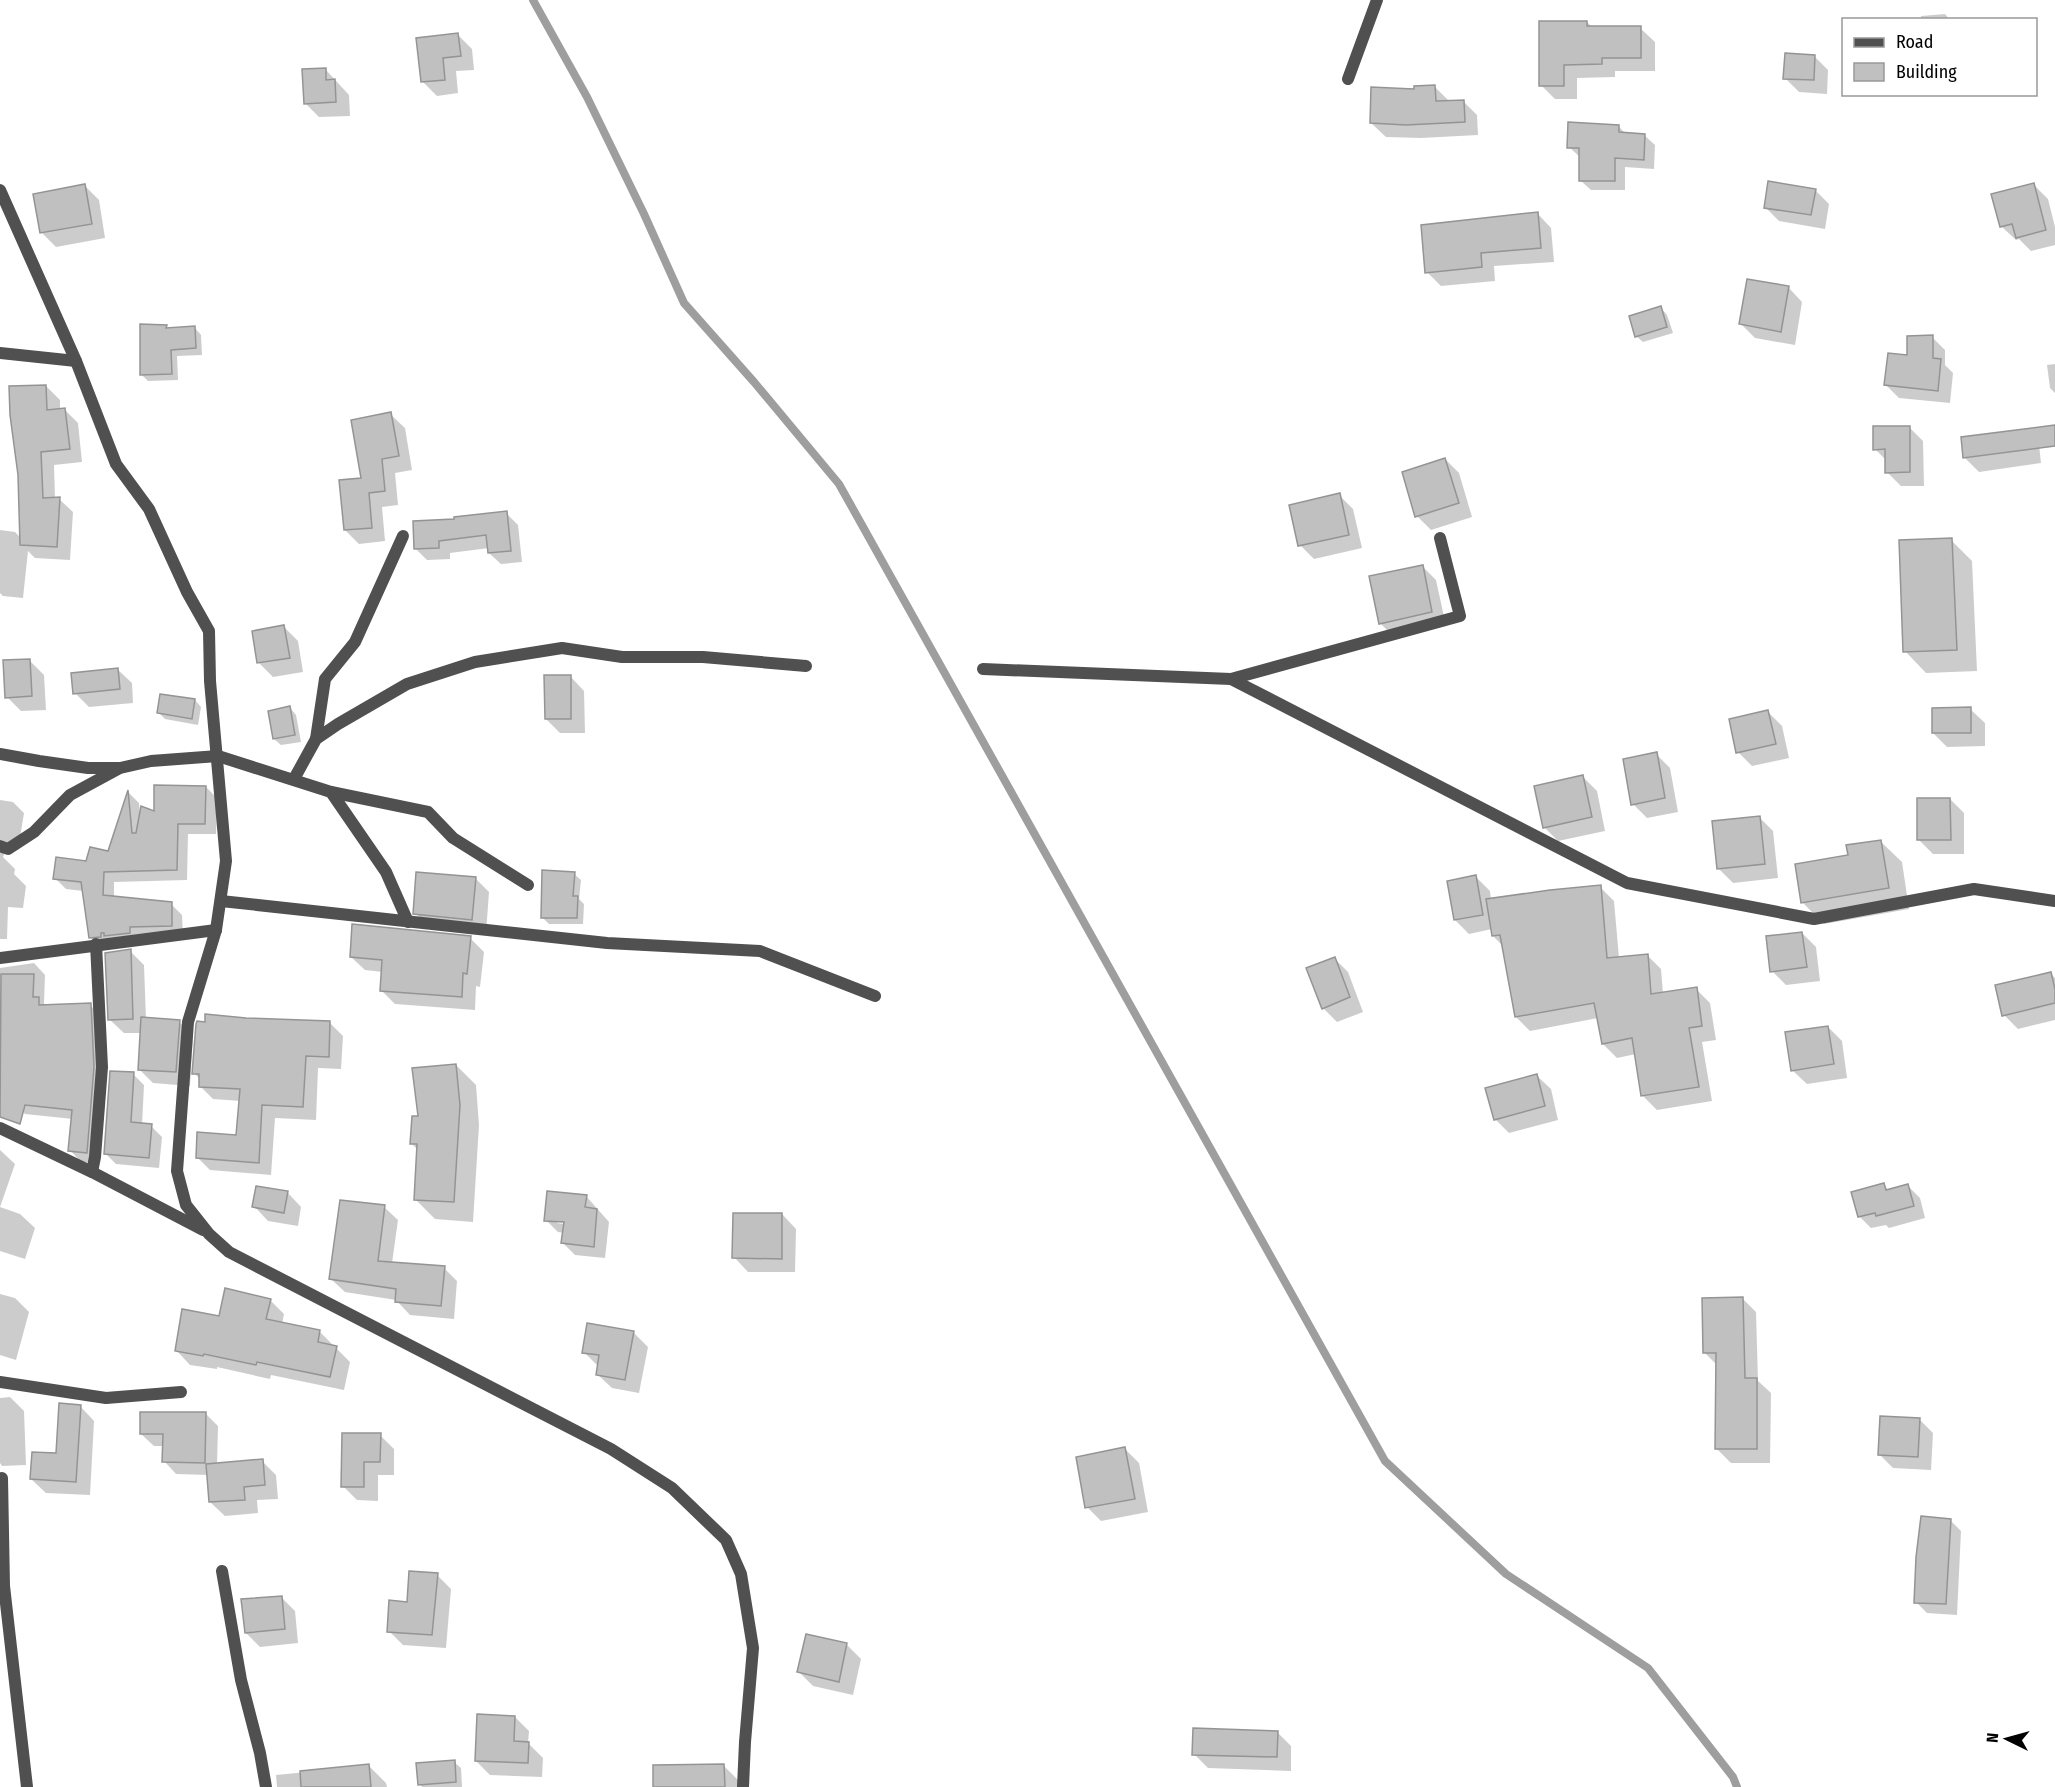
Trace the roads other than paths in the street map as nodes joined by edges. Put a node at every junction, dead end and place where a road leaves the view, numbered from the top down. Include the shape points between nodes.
1 (1377, 0) edge
2 (1348, 79) dead end
3 (0, 189) edge
4 (0, 353) edge
5 (76, 361) junction
6 (403, 536) dead end
7 (1440, 538) dead end
8 (806, 666) dead end
9 (983, 669) dead end
10 (1231, 679) junction
11 (316, 739) junction
12 (0, 754) edge
13 (218, 756) junction
14 (120, 768) junction
15 (294, 779) junction
16 (331, 792) junction
17 (0, 846) edge
18 (528, 885) dead end
19 (221, 901) junction
20 (2055, 901) edge
21 (408, 922) junction
22 (216, 930) junction
23 (96, 945) junction
24 (0, 958) edge
25 (875, 996) dead end
26 (0, 1128) edge
27 (92, 1172) junction
28 (209, 1234) junction
29 (0, 1382) edge
30 (181, 1392) dead end
31 (2, 1478) dead end
32 (222, 1571) dead end
33 (27, 1787) edge
34 (266, 1787) edge
35 (743, 1787) edge

1 - 2 street
3 - 5 street
4 - 5 street
5 - 13 street via 116,464 149,509 209,631
6 - 11 street via 355,642 326,679
7 - 10 street via 1460,616
8 - 11 street via 703,657 622,657 562,648 475,662 408,684
9 - 10 street
10 - 20 street via 1627,883 1814,919 1974,889
11 - 15 street
12 - 14 street via 88,768
13 - 14 street via 151,761
13 - 15 street
13 - 19 street via 226,861
14 - 17 street via 70,795 34,832 8,849
15 - 16 street
16 - 18 street via 428,812 453,838
16 - 21 street via 386,872
19 - 21 street
19 - 22 street
21 - 25 street via 607,943 760,951
22 - 23 street
22 - 28 street via 188,1022 177,1171 186,1205
23 - 24 street
23 - 27 street via 102,1067
26 - 27 street
27 - 28 street
28 - 35 street via 229,1252 611,1449 672,1488 726,1540 741,1574 753,1648
29 - 30 street via 106,1398
31 - 33 street via 4,1586
32 - 34 street via 241,1680

